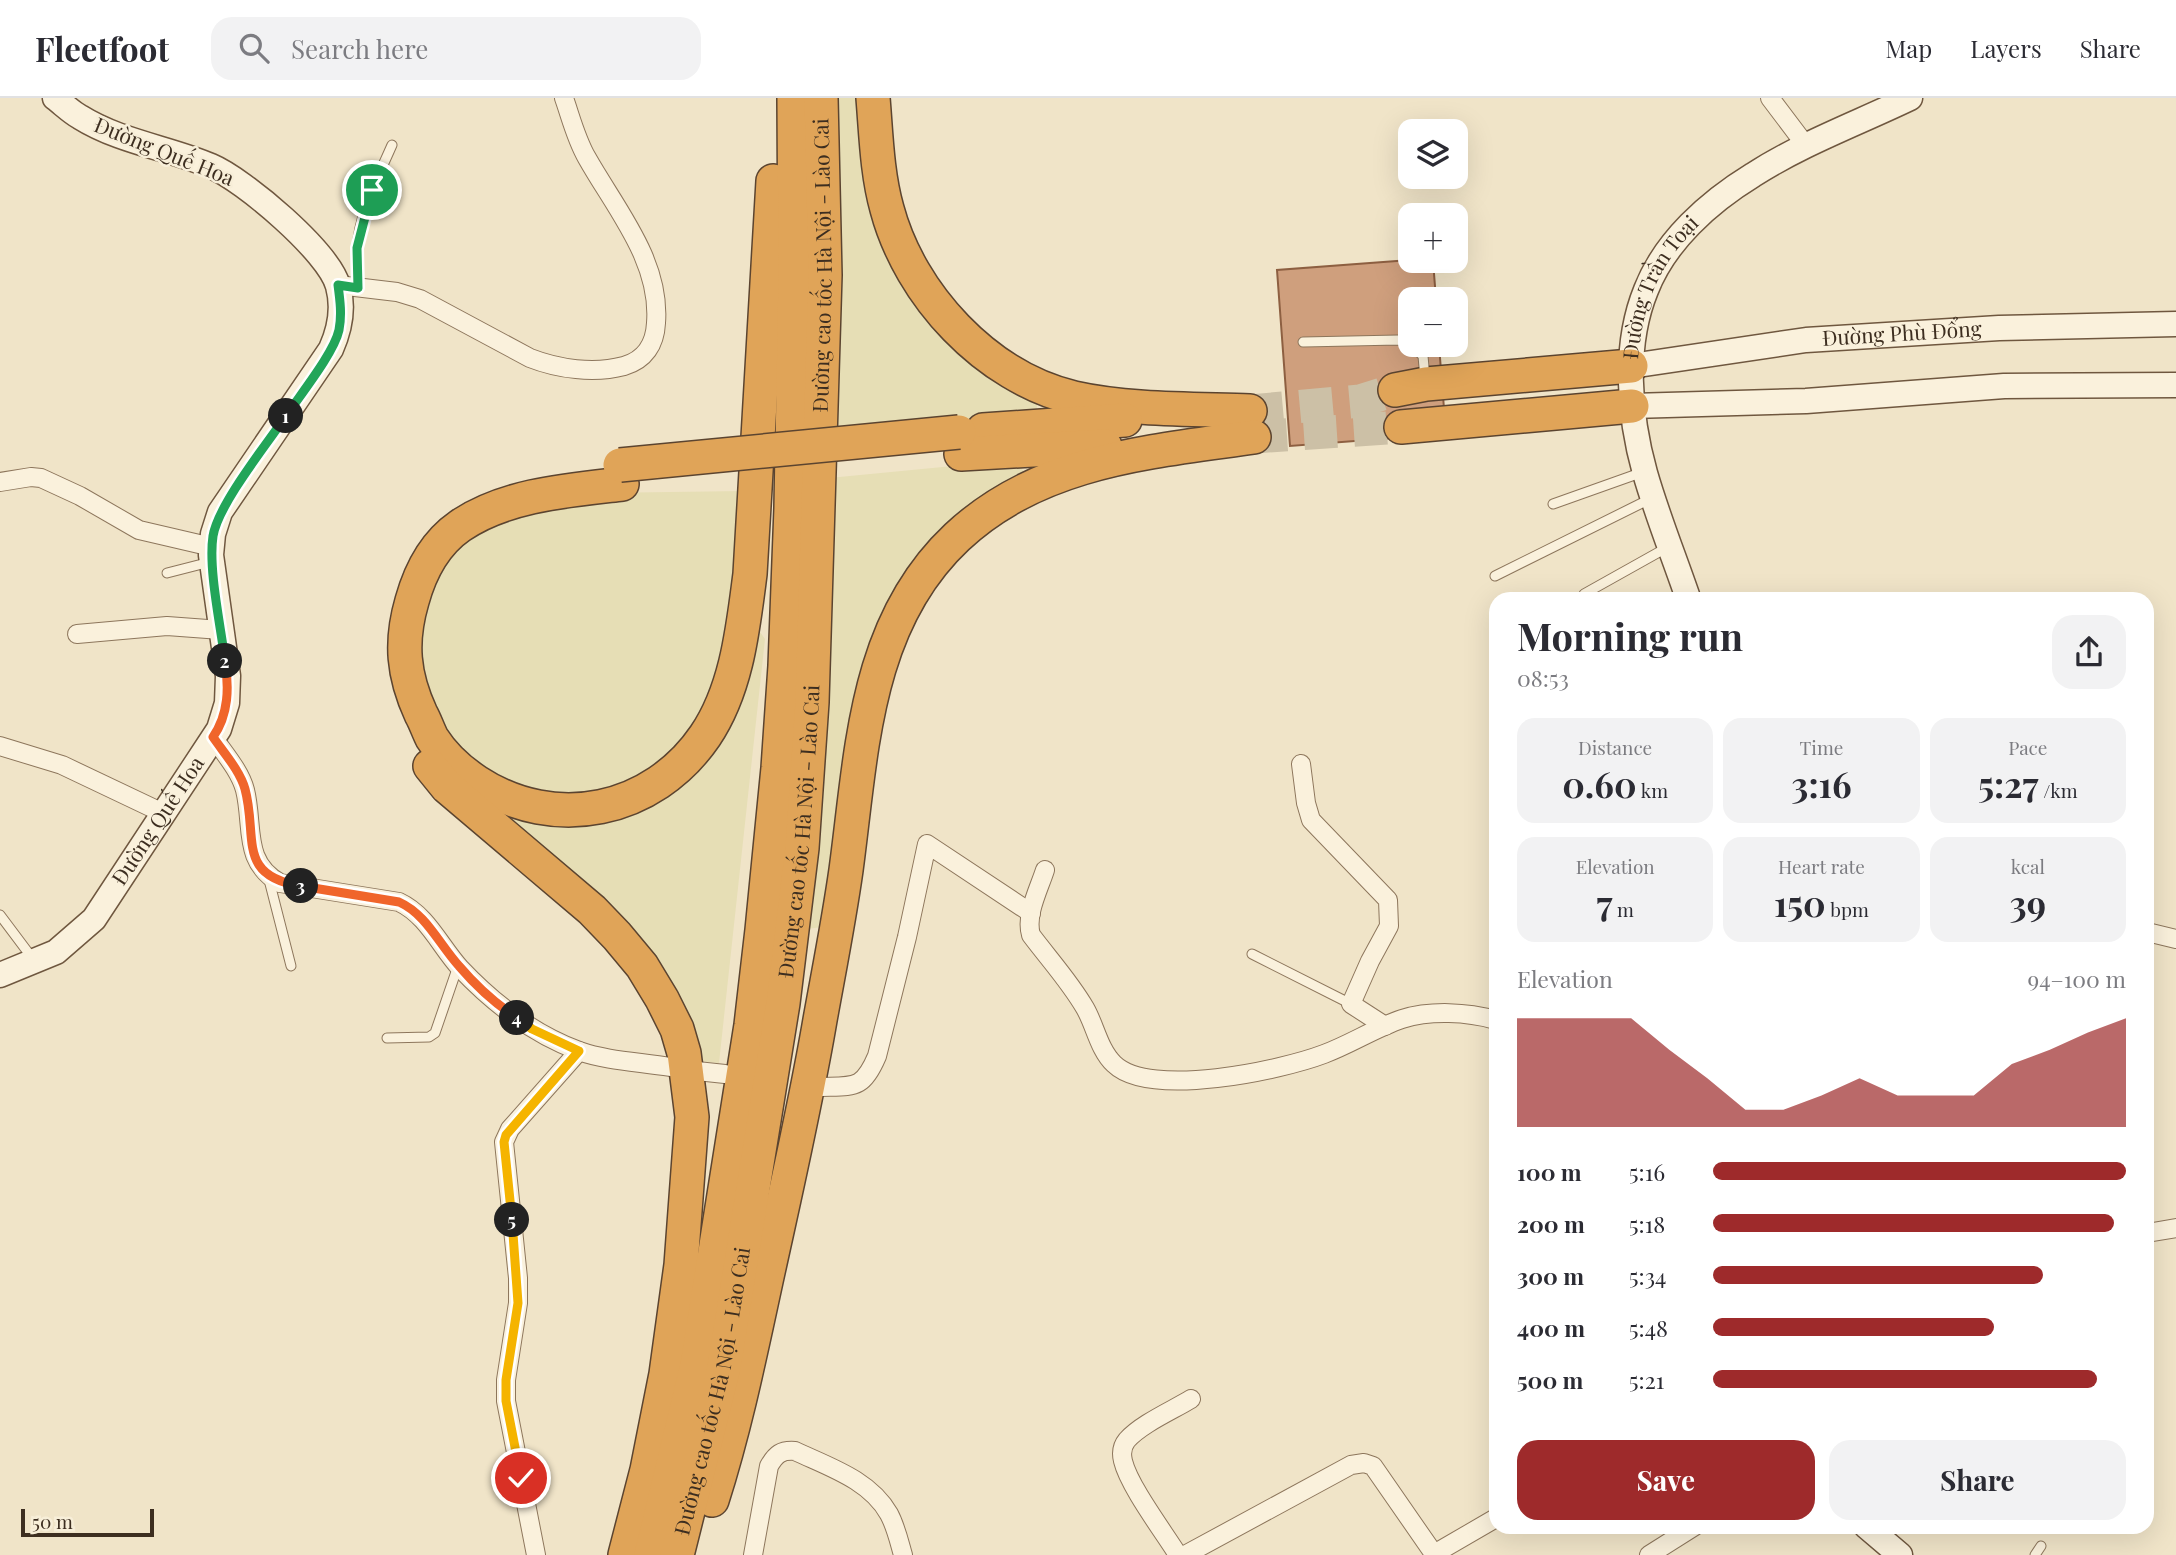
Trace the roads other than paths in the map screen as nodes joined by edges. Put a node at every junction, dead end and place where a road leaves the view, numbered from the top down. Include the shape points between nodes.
1 (55, 98) edge
2 (564, 98) edge
3 (777, 98) edge
4 (794, 98) edge
5 (821, 98) edge
6 (873, 98) edge
7 (1770, 98) edge
8 (1910, 98) edge
9 (392, 145) dead end
10 (1807, 147) junction
11 (348, 287) junction
12 (2176, 324) edge
13 (1398, 340) edge
14 (1303, 342) dead end
15 (1423, 357) edge
16 (1631, 366) junction
17 (2176, 385) edge
18 (1410, 387) joint
19 (1632, 406) junction
20 (1252, 424) junction
21 (1401, 427) tunnel mouth
22 (1645, 471) junction
23 (621, 474) junction
24 (0, 482) edge
25 (1653, 498) junction
26 (1553, 504) dead end
27 (1670, 546) junction
28 (212, 554) junction
29 (167, 573) dead end
30 (1495, 576) dead end
31 (1588, 592) edge
32 (1686, 592) edge
33 (221, 629) junction
34 (77, 634) dead end
35 (213, 737) junction
36 (0, 746) edge
37 (1301, 764) dead end
38 (163, 813) junction
39 (1045, 870) dead end
40 (268, 876) junction
41 (1031, 913) junction
42 (0, 915) edge
43 (2154, 934) edge
44 (2176, 939) edge
45 (1252, 954) dead end
46 (34, 961) junction
47 (291, 966) dead end
48 (458, 966) junction
49 (0, 975) edge
50 (1351, 1004) junction
51 (1489, 1019) edge
52 (1385, 1026) junction
53 (387, 1038) dead end
54 (579, 1051) junction
55 (670, 1067) dead end
56 (697, 1071) dead end
57 (725, 1074) dead end
58 (822, 1087) dead end
59 (2176, 1228) edge
60 (2154, 1232) edge
61 (1191, 1398) dead end
62 (1489, 1522) edge
63 (1679, 1534) edge
64 (1875, 1534) edge
65 (536, 1555) edge
66 (625, 1555) edge
67 (651, 1555) edge
68 (677, 1555) edge
69 (692, 1555) edge
70 (753, 1555) edge
71 (903, 1555) edge
72 (1178, 1555) edge
73 (1185, 1555) edge
74 (1433, 1555) edge
75 (1649, 1555) edge
76 (1900, 1555) edge

1 - 11 street, Đường Quế Hoa via 81,118 111,132 212,166 242,183
2 - 11 street via 581,146 617,206 651,279 657,312 647,353 618,368 548,365 420,299
3 - 23 highway via 750,574 734,669 706,735 682,765 652,788 611,805 568,811 531,807 497,795 461,771 433,738 410,690 404,656 406,621 426,565 437,547 461,525 536,496
4 - 67 highway, Đường cao tốc Hà Nội - Lào Cai via 795,286 785,666 764,916 697,1365
5 - 68 highway, Đường cao tốc Hà Nội - Lào Cai via 825,275 812,702 802,848 783,1003 724,1367
6 - 20 highway via 886,206 894,233 922,288 970,341 1030,381 1073,398 1171,408
7 - 10 street
8 - 10 street, Đường Trần Toại
9 - 11 lane via 372,190
10 - 16 street, Đường Trần Toại via 1733,188 1675,242 1646,289
11 - 28 street, Đường Quế Hoa via 331,349 220,512
12 - 16 street, Đường Phù Đổng via 1999,328 1806,340
13 - 14 lane
15 - 18 lane
16 - 18 highway
16 - 19 street, Đường Trần Toại
17 - 19 street via 2004,386 1806,401
19 - 21 highway
19 - 22 street, Đường Trần Toại
20 - 23 highway via 960,443
20 - 69 highway via 1078,468 1037,484 979,518 957,537 921,580 890,634 861,748 843,885 787,1188 731,1440
22 - 25 street, Đường Trần Toại
22 - 26 lane
23 - 66 highway via 577,469 512,484 438,519 421,535 398,578 386,622 384,658 392,697 418,749 447,788 617,936 662,999 684,1053 692,1117 681,1265 666,1374
24 - 28 street via 41,478 139,530
25 - 27 street, Đường Trần Toại
25 - 30 lane
27 - 31 lane
27 - 32 street, Đường Trần Toại
28 - 29 lane
28 - 33 street, Đường Quế Hoa
33 - 34 street via 167,626
33 - 35 street, Đường Quế Hoa via 227,703
35 - 38 street, Đường Quế Hoa
35 - 40 street via 245,789 254,857
36 - 38 street via 62,765
37 - 50 street via 1311,820 1388,900 1388,926
38 - 46 street, Đường Quế Hoa via 94,919 56,952
39 - 41 street
40 - 47 lane
40 - 48 street via 280,883 410,907
41 - 52 street via 1031,935 1084,1006 1108,1057 1135,1076 1188,1081 1293,1065
41 - 58 street via 927,844 894,990 869,1075 854,1086
42 - 46 lane
43 - 44 street
45 - 50 lane
46 - 49 street, Đường Quế Hoa
48 - 53 lane via 435,1033
48 - 54 street via 513,1016
50 - 52 street
51 - 52 street via 1432,1014
54 - 55 street
54 - 65 street via 510,1129 504,1142 518,1278 506,1401
56 - 57 street
59 - 60 street
61 - 72 street via 1139,1431 1122,1448 1129,1477
62 - 74 street
63 - 75 street
64 - 76 street
70 - 71 street via 769,1466 775,1456 788,1450 847,1475 873,1494 893,1523
73 - 74 street via 1358,1463 1373,1466

